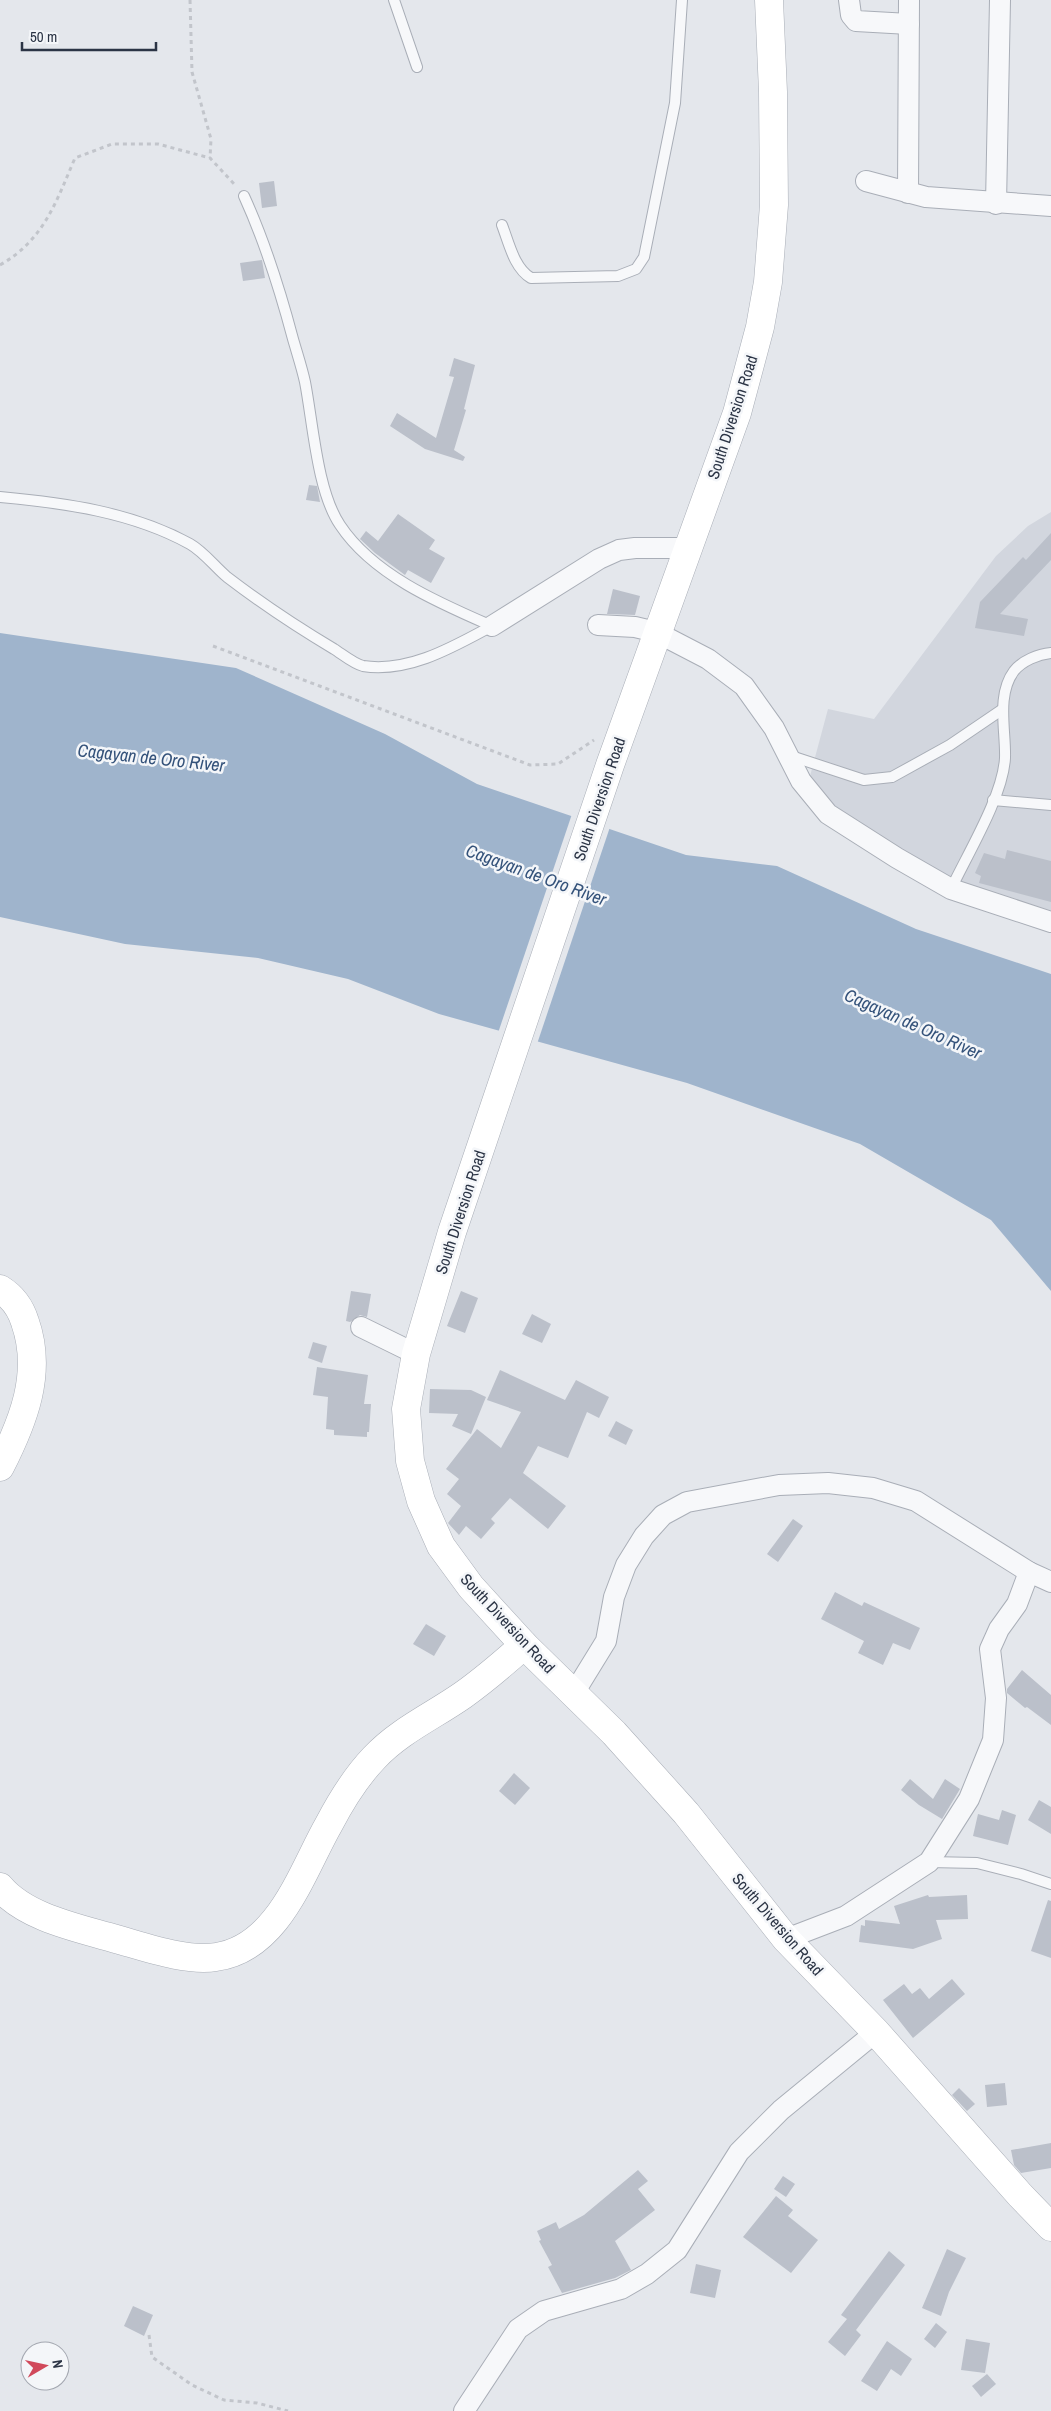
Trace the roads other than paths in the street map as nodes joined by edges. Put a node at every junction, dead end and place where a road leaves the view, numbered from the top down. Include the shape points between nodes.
1 (394, 0) edge
2 (682, 0) edge
3 (769, 0) edge
4 (850, 0) edge
5 (908, 0) edge
6 (1000, 0) edge
7 (909, 24) junction
8 (417, 67) dead end
9 (866, 181) dead end
10 (908, 193) junction
11 (244, 196) road end
12 (996, 204) junction
13 (1051, 206) edge
14 (502, 225) dead end
15 (0, 497) edge
16 (688, 548) junction
17 (598, 625) dead end
18 (492, 626) junction
19 (656, 632) junction
20 (1051, 654) edge
21 (1003, 709) junction
22 (787, 755) junction
23 (993, 800) junction
24 (1051, 805) edge
25 (951, 889) junction
26 (1051, 922) edge
27 (0, 1289) edge
28 (361, 1327) dead end
29 (416, 1354) junction
30 (0, 1467) edge
31 (1028, 1572) junction
32 (1051, 1582) edge
33 (524, 1644) junction
34 (574, 1693) junction
35 (929, 1862) junction
36 (1051, 1884) edge
37 (0, 1887) edge
38 (786, 1939) junction
39 (876, 2032) junction
40 (1051, 2227) edge
41 (464, 2411) edge

1 - 8 lane
2 - 14 lane via 675,103 644,257 636,269 618,276 531,278 518,266
3 - 16 main road, South Diversion Road via 774,92 774,205 768,282 760,327 736,413
4 - 7 street via 851,15 856,21
5 - 7 street
6 - 12 street
7 - 10 street
9 - 10 street
10 - 12 street
11 - 18 lane via 262,235 286,312 305,380 321,474 339,524 355,543 397,579 456,611
12 - 13 street
15 - 18 lane via 100,511 142,522 192,545 226,576 270,608 361,666 386,667 426,658
16 - 18 street via 619,550 598,559
16 - 19 main road, South Diversion Road
17 - 19 street
19 - 22 street via 708,659 744,686 774,728
19 - 29 main road, South Diversion Road via 452,1232
20 - 21 lane via 1029,659 1014,671 1006,687
21 - 22 lane via 950,745 892,777 864,780
21 - 23 lane via 1004,760
22 - 25 street via 801,781 828,814
23 - 24 lane
23 - 25 lane
25 - 26 street
27 - 30 main road via 21,1310 30,1335 33,1374 16,1436
28 - 29 street
29 - 33 main road, South Diversion Road via 406,1408 410,1461 421,1501 441,1546 471,1587
31 - 32 street
31 - 34 street via 916,1501 873,1488 828,1483 779,1485 687,1502 663,1515 644,1536 626,1565 614,1597 606,1641
31 - 35 street via 1017,1604 999,1629 990,1649 996,1698 993,1740 969,1799
33 - 34 main road, South Diversion Road
33 - 37 main road via 462,1695 404,1732 374,1758 330,1822 287,1903 269,1927 235,1953 216,1958 194,1958 136,1945 50,1919 20,1903
34 - 38 main road, South Diversion Road via 686,1813
35 - 36 lane via 977,1863
35 - 38 street via 846,1916
38 - 39 main road, South Diversion Road
39 - 40 main road, South Diversion Road
39 - 41 street via 781,2110 739,2152 677,2250 647,2274 621,2289 544,2311 518,2329

